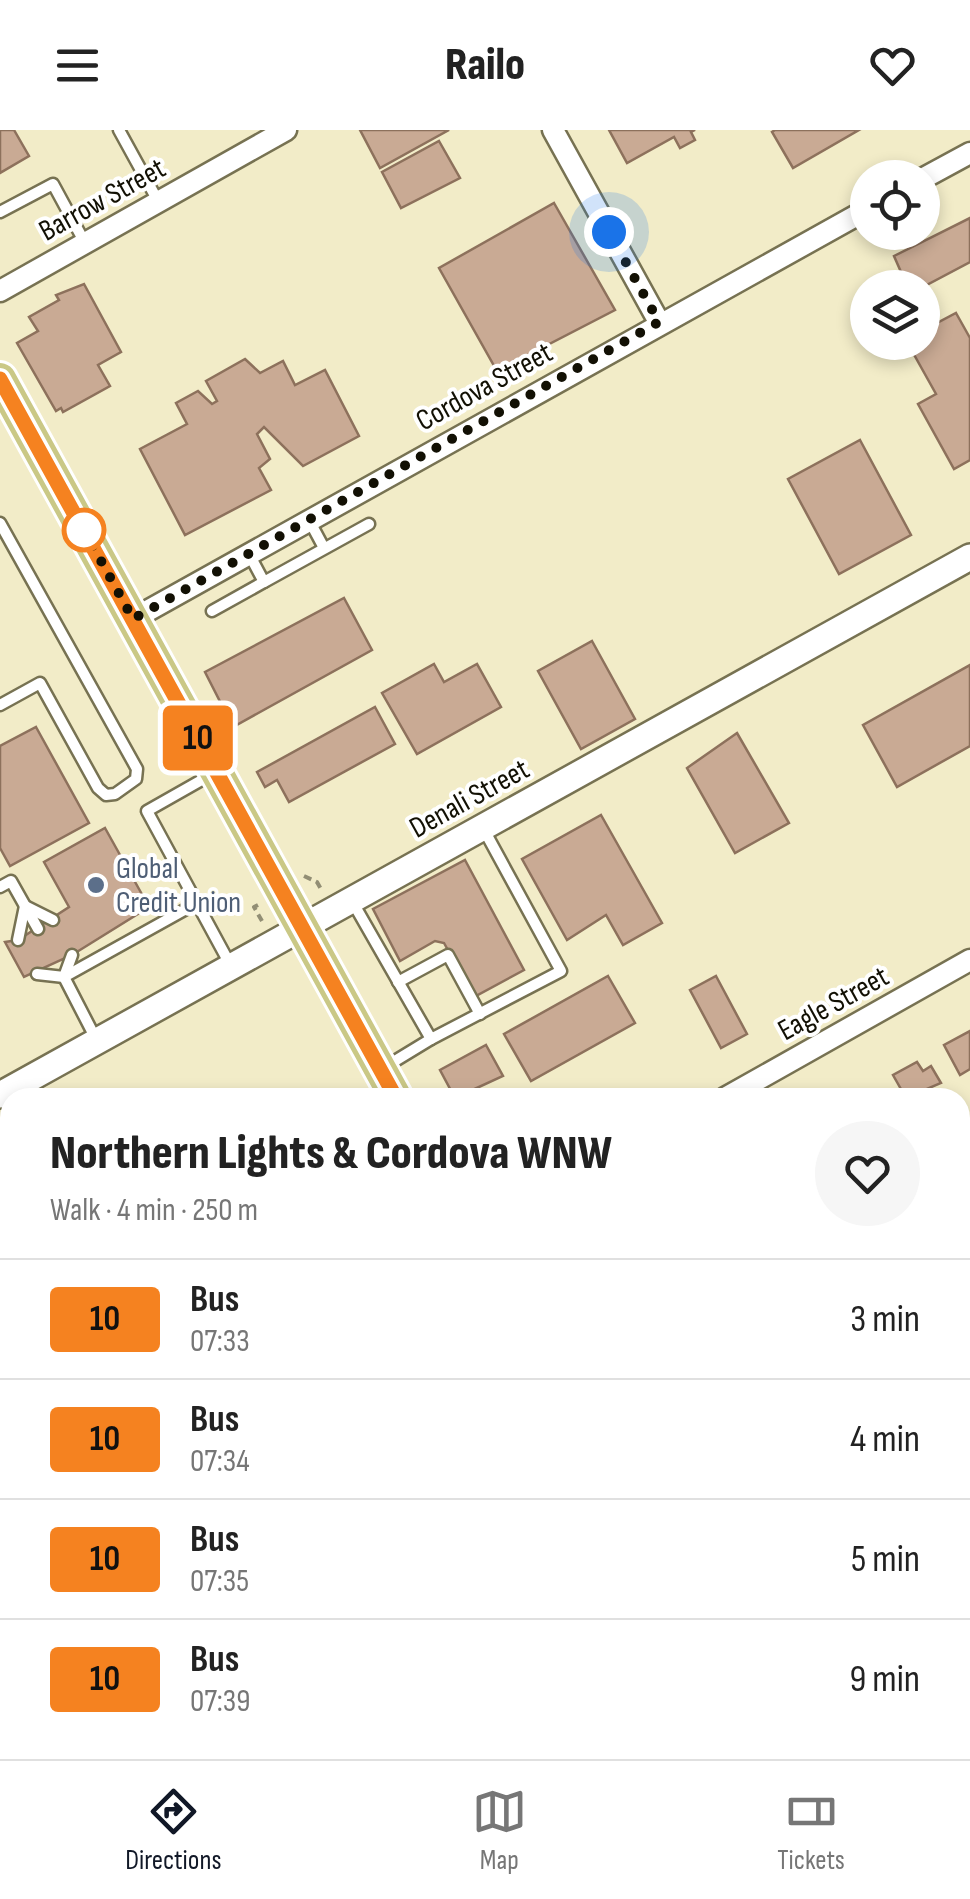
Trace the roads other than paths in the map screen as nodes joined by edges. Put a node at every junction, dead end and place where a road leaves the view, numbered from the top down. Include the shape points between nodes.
1 (119, 130) edge
2 (553, 130) edge
3 (273, 133) edge
4 (970, 153) edge
5 (940, 169) edge
6 (158, 202) junction
7 (0, 212) edge
8 (850, 219) edge
9 (85, 243) junction
10 (0, 291) edge
11 (659, 322) junction
12 (0, 379) edge
13 (308, 520) junction
14 (0, 523) edge
15 (369, 524) dead end
16 (324, 548) junction
17 (249, 553) junction
18 (970, 557) edge
19 (264, 582) junction
20 (212, 611) dead end
21 (133, 619) junction
22 (0, 705) edge
23 (217, 772) junction
24 (482, 828) junction
25 (0, 887) edge
26 (352, 900) junction
27 (197, 903) junction
28 (25, 906) junction
29 (53, 920) dead end
30 (303, 927) junction
31 (38, 929) dead end
32 (18, 940) dead end
33 (72, 955) dead end
34 (970, 960) edge
35 (56, 964) dead end
36 (232, 966) junction
37 (37, 974) dead end
38 (64, 978) junction
39 (398, 982) junction
40 (480, 1014) junction
41 (431, 1040) junction
42 (97, 1041) junction
43 (389, 1083) edge
44 (11, 1088) edge
45 (743, 1088) edge

1 - 6 lane
2 - 11 street
3 - 6 street, Barrow Street
4 - 5 street
6 - 9 street, Barrow Street
7 - 9 lane via 53,184
8 - 11 street, Cordova Street
9 - 10 street, Barrow Street
11 - 13 street, Cordova Street
12 - 21 main road
13 - 16 lane
13 - 17 street, Cordova Street
14 - 22 lane via 137,770 132,785 106,795 98,788 40,683
15 - 16 lane
16 - 19 lane
17 - 19 lane
17 - 21 street, Cordova Street
18 - 24 street, Denali Street
19 - 20 lane
21 - 23 main road
23 - 27 lane via 147,811
23 - 30 main road
24 - 26 street, Denali Street
24 - 40 lane via 561,970
25 - 28 lane via 11,881
26 - 30 street, Denali Street
26 - 39 lane
27 - 36 lane
27 - 38 lane
28 - 29 lane
28 - 31 lane
28 - 32 lane
30 - 36 street, Denali Street
30 - 43 main road
33 - 38 lane
34 - 45 street, Eagle Street
35 - 38 lane
36 - 42 street, Denali Street
37 - 38 lane
38 - 42 lane
39 - 40 lane via 448,955
39 - 41 lane
40 - 41 lane
41 - 43 lane
42 - 44 street, Denali Street

